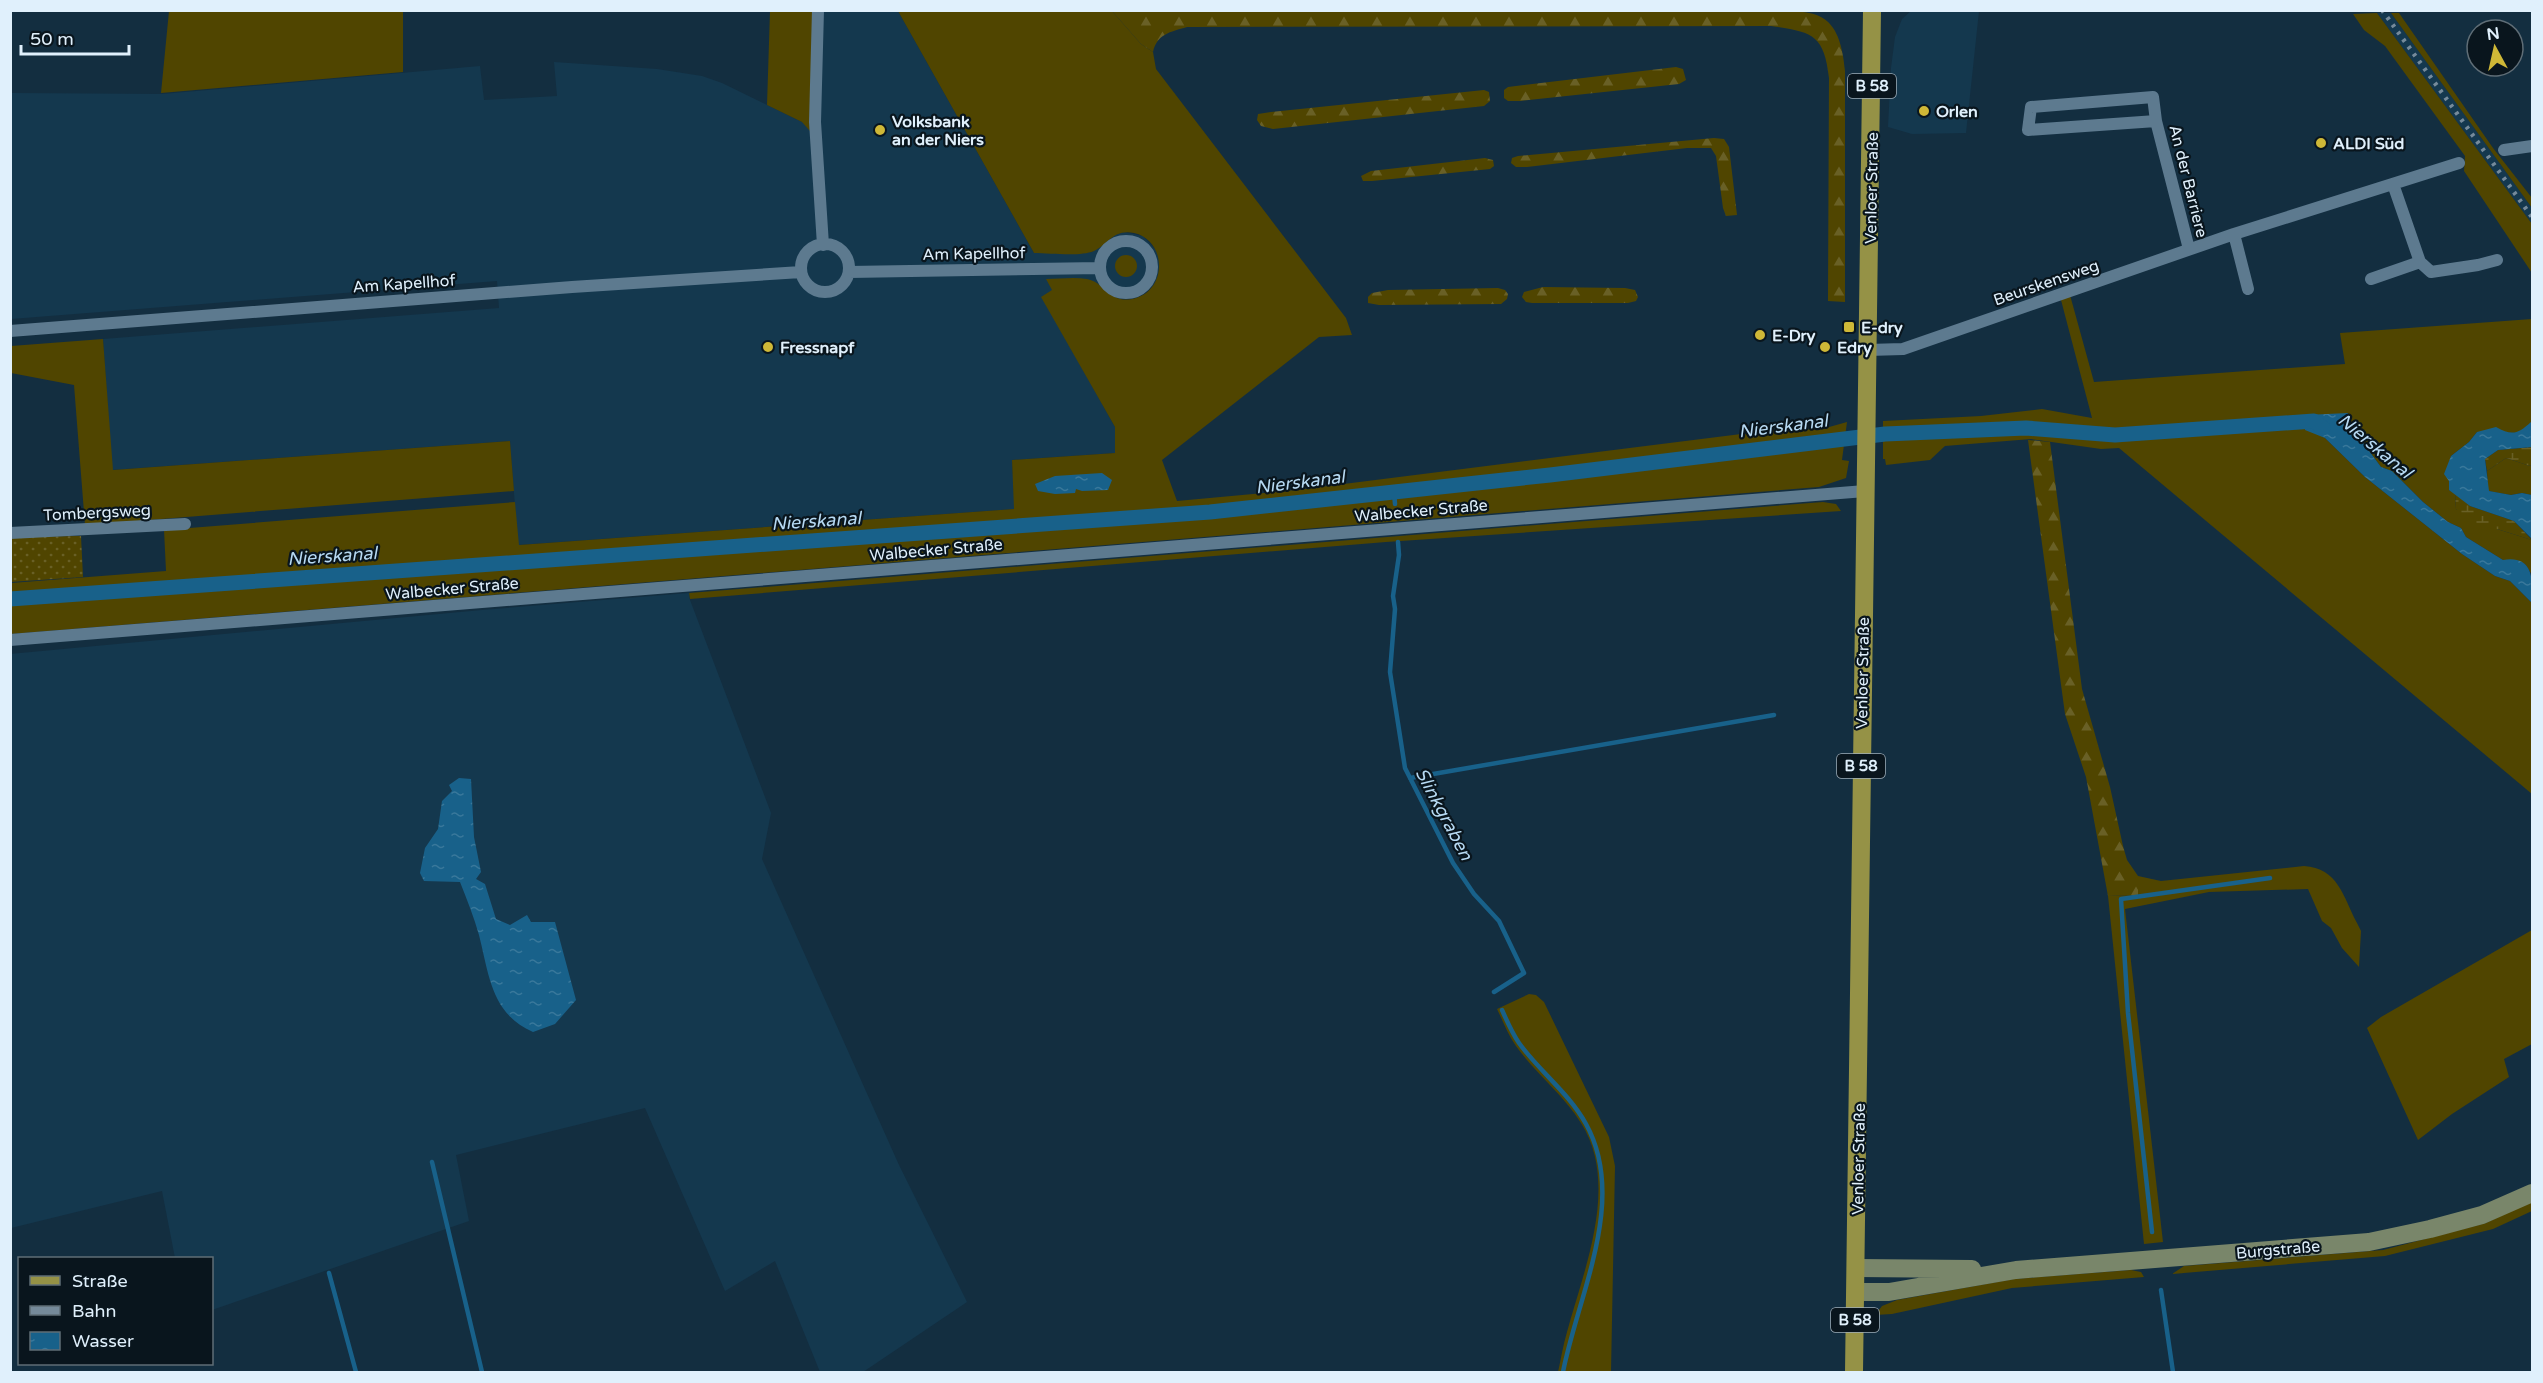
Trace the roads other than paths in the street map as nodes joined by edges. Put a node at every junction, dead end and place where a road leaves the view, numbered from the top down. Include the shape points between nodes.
1 (818, 10) edge
2 (1872, 10) edge
3 (2156, 121) junction
4 (2532, 146) edge
5 (2504, 150) dead end
6 (2459, 163) dead end
7 (2393, 184) junction
8 (2234, 234) junction
9 (823, 244) junction
10 (2189, 249) junction
11 (2497, 260) dead end
12 (2420, 262) junction
13 (1100, 268) junction
14 (801, 272) junction
15 (849, 272) junction
16 (2371, 279) dead end
17 (2248, 290) dead end
18 (10, 331) edge
19 (1868, 350) junction
20 (1865, 490) junction
21 (185, 524) dead end
22 (10, 533) edge
23 (10, 640) edge
24 (2532, 1193) edge
25 (1857, 1268) junction
26 (2016, 1270) junction
27 (1856, 1292) junction
28 (1854, 1372) edge

1 - 9 street via 815,122
2 - 19 main road, Venloer Straße / B 58
3 - 3 street, An der Barriere via 2090,127 2028,130 2031,107 2086,101 2153,98
3 - 10 street, An der Barriere
4 - 5 street
6 - 7 street, Beurskensweg
7 - 8 street, Beurskensweg
7 - 12 street
8 - 10 street, Beurskensweg
8 - 17 street
9 - 14 street via 806,254
9 - 15 street via 845,255
10 - 19 street, Beurskensweg via 1904,349
11 - 12 street via 2431,272
12 - 16 street
13 - 13 street via 1113,289 1130,292 1145,285 1152,269 1142,246 1135,242 1118,242 1104,252
13 - 15 street, Am Kapellhof
14 - 15 street via 809,287 825,292 841,287
14 - 18 street, Am Kapellhof
19 - 20 main road, Venloer Straße / B 58
20 - 23 street, Walbecker Straße
20 - 25 main road, Venloer Straße / B 58
21 - 22 street, Tombergsweg
24 - 26 street, Burgstraße via 2482,1215 2369,1242
25 - 26 street, Burgstraße
25 - 27 main road, Venloer Straße / B 58
26 - 27 street, Burgstraße via 1889,1292
27 - 28 main road, Venloer Straße / B 58

